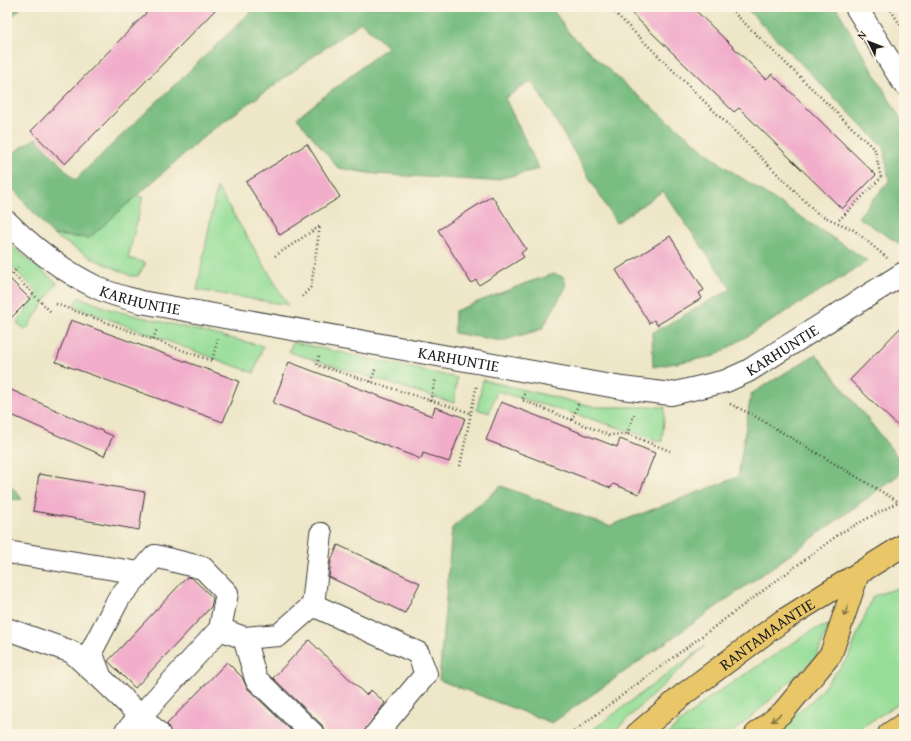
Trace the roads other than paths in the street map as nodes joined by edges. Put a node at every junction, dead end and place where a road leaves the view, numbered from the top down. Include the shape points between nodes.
1 (856, 7) edge
2 (904, 84) edge
3 (12, 213) edge
4 (904, 273) edge
5 (321, 534) dead end
6 (904, 545) edge
7 (7, 552) edge
8 (140, 573) junction
9 (858, 574) junction
10 (313, 605) junction
11 (7, 629) edge
12 (220, 629) junction
13 (244, 638) junction
14 (101, 678) junction
15 (141, 716) junction
16 (904, 724) edge
17 (124, 734) edge
18 (159, 734) edge
19 (313, 734) edge
20 (376, 734) edge
21 (637, 734) edge
22 (756, 734) edge
23 (889, 734) edge

1 - 2 street
3 - 4 street, KARHUNTIE via 22,237 64,268 101,289 141,302 533,373 671,394 726,381 748,371
5 - 10 street
6 - 9 main road, RANTAMAANTIE
7 - 8 street
8 - 12 street via 155,556 203,568 227,593
8 - 14 street via 119,598 91,652
9 - 21 main road, RANTAMAANTIE via 782,621 684,694
9 -> 22 main road via 831,654 783,712
10 - 13 street via 279,635
10 - 20 street via 418,653 426,674
11 - 14 street via 72,652
12 - 13 street
12 - 15 street
13 - 19 street via 256,679
14 - 15 street
15 - 17 street
15 - 18 street
16 - 23 main road

